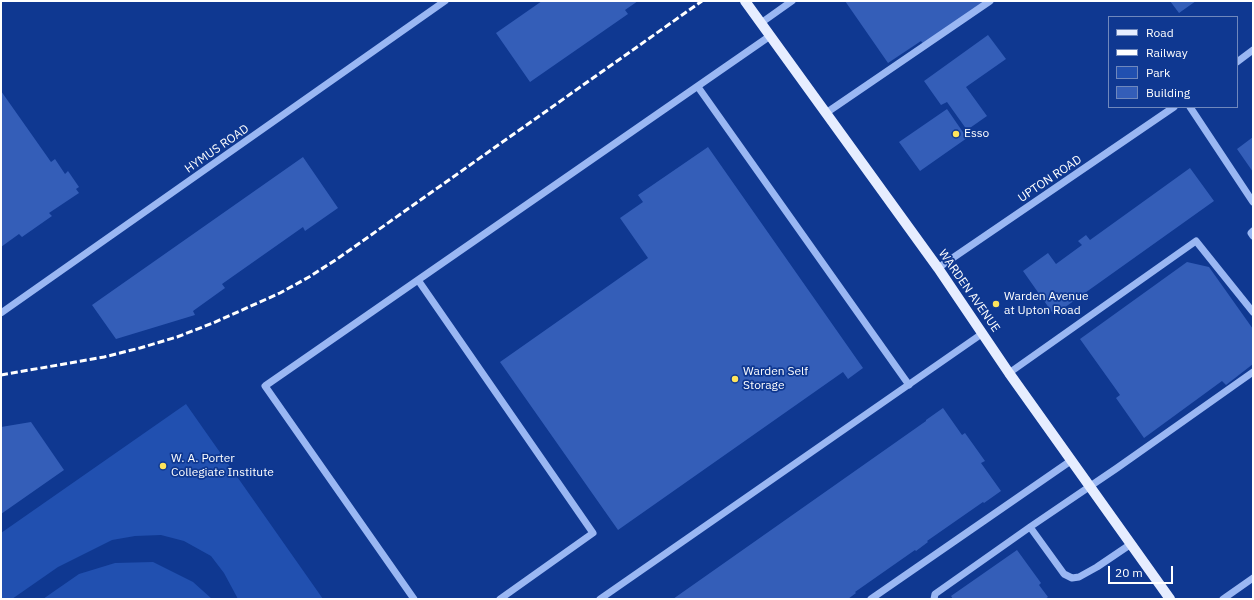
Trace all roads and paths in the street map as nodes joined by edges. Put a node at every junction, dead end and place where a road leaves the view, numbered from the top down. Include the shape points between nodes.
1 (445, 1) edge
2 (745, 1) edge
3 (792, 1) edge
4 (990, 1) edge
5 (761, 23) junction
6 (770, 36) junction
7 (1253, 50) edge
8 (1238, 61) edge
9 (698, 87) junction
10 (1173, 108) edge
11 (1191, 108) edge
12 (826, 113) junction
13 (1253, 202) edge
14 (1253, 231) edge
15 (1253, 236) edge
16 (938, 268) junction
17 (418, 280) junction
18 (1253, 312) edge
19 (1, 314) edge
20 (983, 333) junction
21 (1253, 372) edge
22 (1009, 373) junction
23 (909, 385) junction
24 (1072, 460) junction
25 (1091, 486) junction
26 (1030, 527) junction
27 (1131, 544) junction
28 (1253, 578) edge
29 (414, 599) edge
30 (500, 599) edge
31 (600, 599) edge
32 (871, 599) edge
33 (934, 599) edge
34 (1170, 599) edge
35 (1223, 599) edge

1 - 19 street, HYMUS ROAD
2 - 5 main road, WARDEN AVENUE
3 - 5 street
4 - 12 street
5 - 6 main road, WARDEN AVENUE
6 - 9 street
6 - 12 main road, WARDEN AVENUE
7 - 8 street
9 - 17 street
9 - 23 street
10 - 16 street, UPTON ROAD
11 - 13 street
12 - 16 main road, WARDEN AVENUE
14 - 15 street
16 - 20 main road, WARDEN AVENUE
17 - 29 street via 265,386
17 - 30 street via 593,533
18 - 22 street via 1196,240
20 - 22 main road, WARDEN AVENUE
20 - 23 street
21 - 25 street
22 - 24 main road, WARDEN AVENUE
23 - 31 street
24 - 25 main road, WARDEN AVENUE
24 - 32 street
25 - 26 street
25 - 27 main road, WARDEN AVENUE
26 - 27 street via 1064,574 1072,578 1097,567
26 - 33 street via 935,594
27 - 34 main road, WARDEN AVENUE
28 - 35 street

